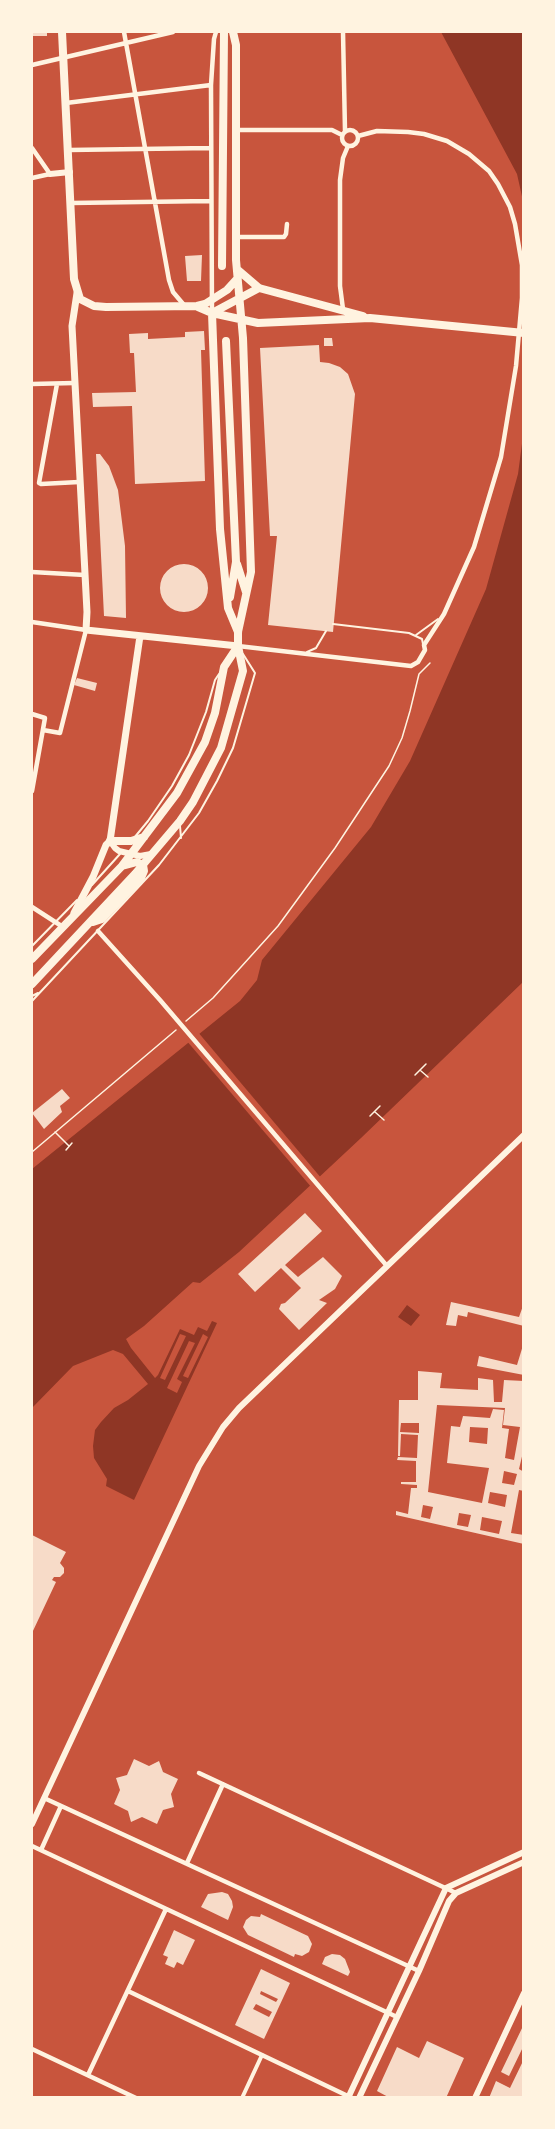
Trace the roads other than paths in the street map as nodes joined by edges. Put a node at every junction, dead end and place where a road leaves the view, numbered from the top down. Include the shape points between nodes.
1 (62, 32) edge
2 (124, 32) edge
3 (173, 32) edge
4 (216, 32) edge
5 (224, 32) edge
6 (233, 32) edge
7 (344, 32) edge
8 (126, 42) junction
9 (64, 57) junction
10 (32, 65) edge
11 (211, 85) junction
12 (136, 94) junction
13 (66, 103) junction
14 (236, 130) junction
15 (344, 133) junction
16 (358, 136) junction
17 (348, 146) junction
18 (32, 148) edge
19 (146, 148) junction
20 (210, 148) junction
21 (69, 150) junction
22 (70, 172) junction
23 (50, 174) junction
24 (32, 178) edge
25 (155, 201) junction
26 (210, 201) junction
27 (71, 203) junction
28 (287, 224) dead end
29 (236, 237) junction
30 (222, 266) dead end
31 (238, 270) junction
32 (237, 279) junction
33 (259, 288) junction
34 (77, 293) junction
35 (240, 297) junction
36 (212, 300) junction
37 (185, 306) junction
38 (197, 306) junction
39 (343, 309) junction
40 (212, 313) junction
41 (370, 318) junction
42 (242, 320) junction
43 (524, 333) edge
44 (226, 341) dead end
45 (74, 383) junction
46 (32, 384) edge
47 (57, 384) junction
48 (80, 482) junction
49 (236, 562) junction
50 (32, 572) edge
51 (85, 575) junction
52 (246, 595) junction
53 (228, 608) junction
54 (444, 614) junction
55 (32, 622) edge
56 (333, 624) dead end
57 (86, 630) junction
58 (326, 631) dead end
59 (238, 632) junction
60 (416, 634) junction
61 (141, 636) junction
62 (424, 645) junction
63 (238, 646) junction
64 (303, 654) junction
65 (224, 667) junction
66 (32, 714) edge
67 (43, 730) junction
68 (32, 791) edge
69 (180, 821) junction
70 (181, 838) junction
71 (114, 841) junction
72 (130, 849) junction
73 (154, 853) junction
74 (143, 865) junction
75 (122, 866) junction
76 (85, 892) junction
77 (32, 907) edge
78 (71, 920) junction
79 (59, 925) junction
80 (98, 931) junction
81 (32, 946) edge
82 (32, 958) edge
83 (32, 984) edge
84 (40, 991) junction
85 (32, 996) edge
86 (32, 1001) edge
87 (524, 1135) edge
88 (387, 1266) junction
89 (200, 1773) dead end
90 (223, 1784) junction
91 (44, 1798) junction
92 (61, 1806) junction
93 (32, 1824) edge
94 (32, 1846) edge
95 (41, 1850) junction
96 (524, 1852) edge
97 (524, 1862) edge
98 (187, 1863) junction
99 (446, 1888) junction
100 (456, 1893) junction
101 (166, 1909) junction
102 (410, 1966) junction
103 (419, 1971) junction
104 (128, 1990) junction
105 (524, 1993) edge
106 (388, 2013) junction
107 (397, 2017) junction
108 (32, 2049) edge
109 (262, 2055) junction
110 (88, 2075) junction
111 (136, 2097) edge
112 (242, 2097) edge
113 (350, 2097) edge
114 (359, 2097) edge
115 (475, 2097) edge

1 - 9 main road
2 - 8 street
3 - 8 street
4 - 11 street
5 - 30 main road
6 - 14 main road
7 - 15 street
8 - 9 street
8 - 12 street
9 - 10 street
9 - 13 main road
11 - 12 street
11 - 20 street
12 - 13 street
12 - 19 street
13 - 21 main road
14 - 15 street
14 - 29 main road
15 - 16 street via 353,130
15 - 17 street via 343,143
16 - 17 street via 355,145
16 - 54 street via 377,131 408,132 436,137 459,147 480,162 498,184 515,224 522,265 522,298 501,457 474,547
17 - 39 street via 340,180
18 - 23 street
19 - 20 street
19 - 21 street
19 - 25 street
20 - 26 street
21 - 22 main road
22 - 23 street
22 - 27 main road
23 - 24 street
25 - 26 street
25 - 27 street
25 - 37 street via 169,280
26 - 36 street
27 - 34 main road
28 - 29 street via 284,237
29 - 31 main road
31 - 32 main road
31 - 33 main road
32 - 35 main road
32 - 36 main road
33 - 35 main road
33 - 39 main road
34 - 37 main road via 94,306
34 - 45 main road via 72,326
35 - 40 main road
35 - 42 main road
36 - 38 main road
36 - 40 street
37 - 38 main road
38 - 40 main road
39 - 41 main road
40 - 42 main road
40 - 53 main road via 220,529
41 - 42 main road via 263,323
41 - 43 main road
42 - 52 main road via 251,572
44 - 49 main road
45 - 47 street
45 - 48 main road
46 - 47 street
47 - 48 street via 39,483
48 - 51 main road
49 - 52 main road
49 - 53 main road
50 - 51 street
51 - 57 main road
52 - 59 main road
53 - 59 main road
54 - 60 lane
54 - 62 street
55 - 57 street
56 - 60 lane
57 - 61 main road
57 - 67 street via 60,733
58 - 64 lane via 316,648
59 - 63 main road
60 - 62 lane
61 - 63 main road
61 - 71 main road
62 - 64 street via 423,655 411,666
63 - 64 street
63 - 65 main road
63 - 69 main road via 243,671 221,748
63 - 70 lane via 255,673 233,748
65 - 72 lane via 215,680 189,754
65 - 72 main road via 204,742 177,793 144,837
66 - 67 street via 45,718
67 - 68 street
69 - 70 lane
69 - 73 main road
70 - 80 lane
71 - 72 main road
71 - 72 street via 114,848
71 - 76 main road via 106,845
72 - 73 street
72 - 74 street
72 - 75 main road
72 - 76 lane
73 - 74 main road
74 - 75 main road via 137,862
74 - 83 main road
75 - 78 main road
76 - 78 main road
76 - 79 lane
77 - 79 street
78 - 79 main road
79 - 81 lane
79 - 82 main road
80 - 84 lane
80 - 88 street
84 - 85 lane
84 - 86 lane
87 - 88 street
88 - 91 street via 239,1408 210,1446
89 - 90 street
90 - 98 street
90 - 99 street
91 - 92 street
91 - 93 street
92 - 95 street
92 - 98 street
94 - 95 street
95 - 101 street
96 - 99 street
97 - 100 street
98 - 102 street
99 - 100 street
99 - 102 street
100 - 103 street
101 - 104 street
101 - 106 street
102 - 103 street
102 - 106 street
103 - 107 street
104 - 109 street
104 - 110 street
105 - 115 street
106 - 107 street
106 - 113 street
107 - 114 street
108 - 110 street
109 - 112 street
109 - 113 street
110 - 111 street

